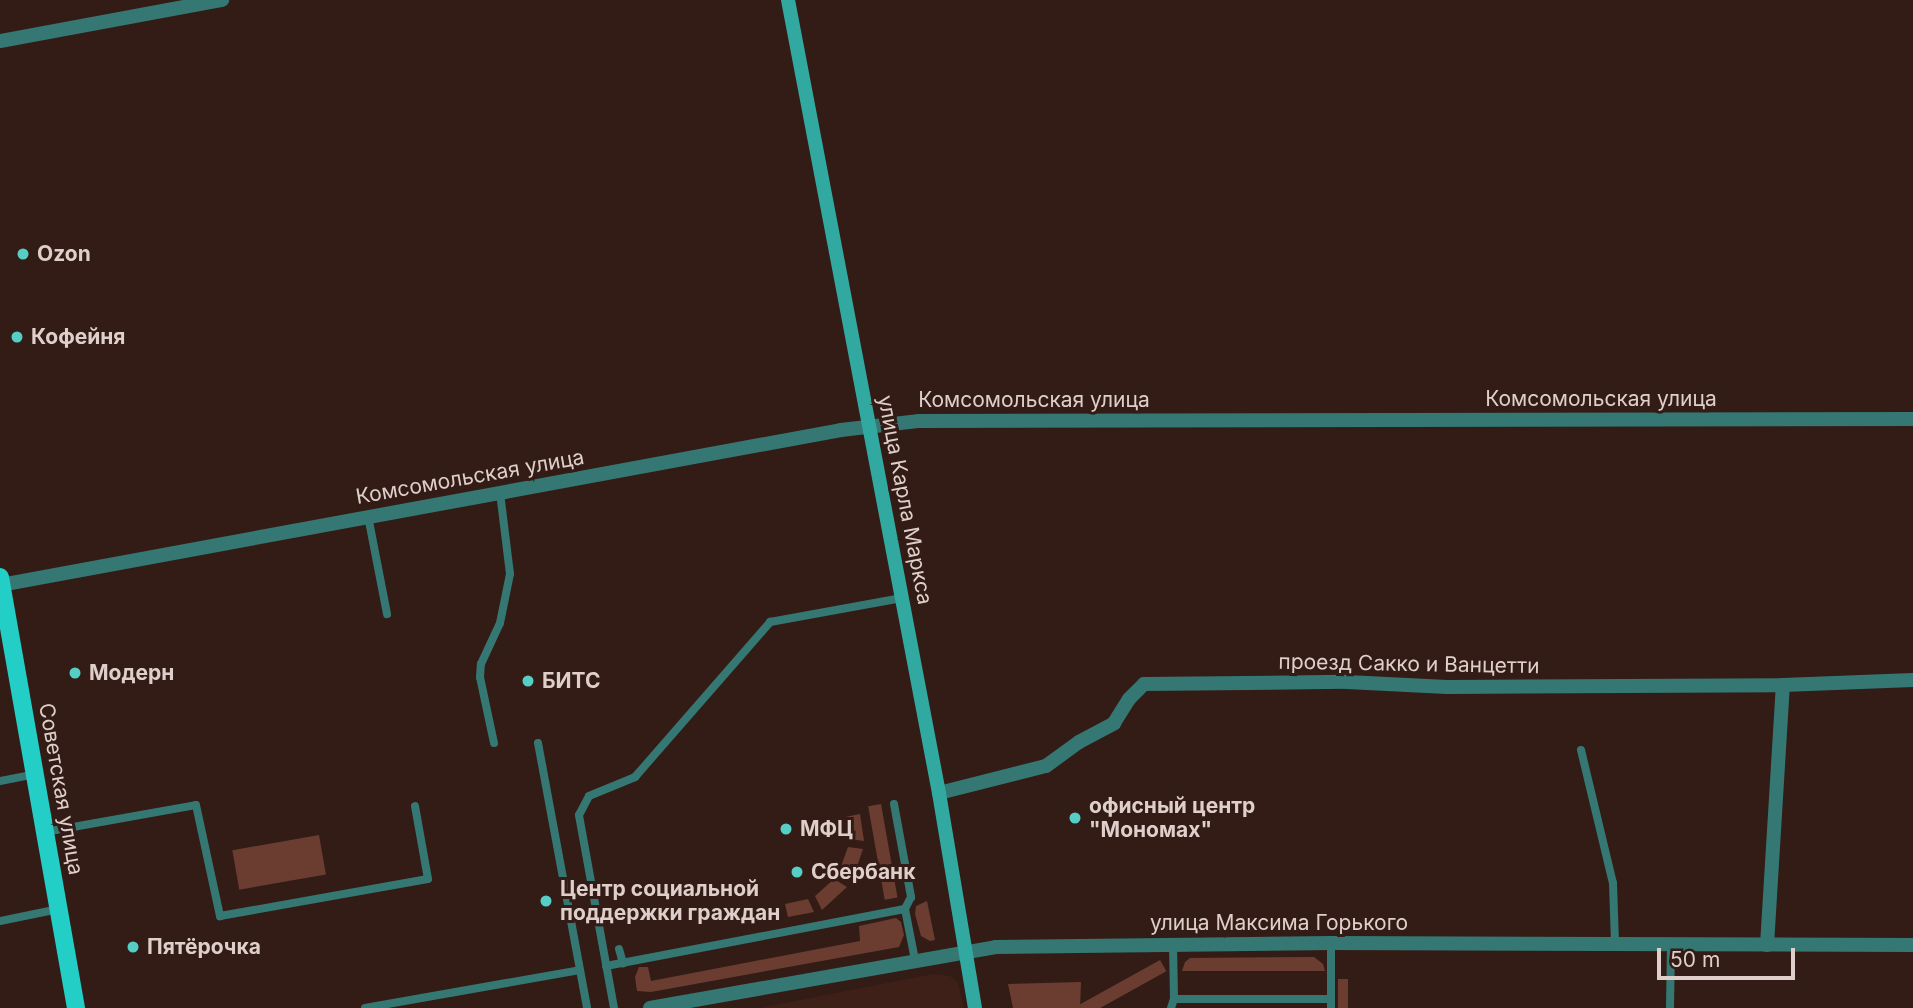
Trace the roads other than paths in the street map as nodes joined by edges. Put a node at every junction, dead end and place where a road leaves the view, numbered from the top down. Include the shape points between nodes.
1 (222, 0) edge
2 (788, 0) edge
3 (0, 41) edge
4 (1913, 419) edge
5 (870, 427) junction
6 (500, 492) junction
7 (369, 516) junction
8 (0, 582) edge
9 (902, 598) junction
10 (387, 614) dead end
11 (1913, 680) edge
12 (1783, 685) junction
13 (494, 743) dead end
14 (538, 743) dead end
15 (1581, 750) dead end
16 (35, 774) junction
17 (0, 782) edge
18 (939, 793) junction
19 (894, 803) dead end
20 (415, 806) dead end
21 (45, 832) junction
22 (59, 909) junction
23 (905, 909) junction
24 (0, 920) edge
25 (1331, 943) junction
26 (1173, 944) junction
27 (1615, 944) junction
28 (1671, 944) junction
29 (1767, 945) junction
30 (1913, 945) edge
31 (619, 949) dead end
32 (965, 952) junction
33 (915, 960) junction
34 (623, 963) junction
35 (606, 966) junction
36 (580, 970) junction
37 (1331, 1003) edge
38 (1172, 1004) edge
39 (682, 1005) edge
40 (76, 1008) edge
41 (365, 1008) edge
42 (587, 1008) edge
43 (614, 1008) edge
44 (650, 1008) edge
45 (975, 1008) edge
46 (1670, 1008) edge

1 - 3 street
2 - 5 main road, улица Карла Маркса
4 - 5 street, Комсомольская улица via 919,421
5 - 6 street, Комсомольская улица
5 - 9 main road, улица Карла Маркса
6 - 7 street, Комсомольская улица
6 - 13 lane via 510,574 500,623 481,664 480,677
7 - 8 street, Комсомольская улица
7 - 10 lane
8 - 16 main road, Советская улица
9 - 18 main road, улица Карла Маркса
9 - 35 lane via 770,622 635,777 589,796 579,815
11 - 12 street, проезд Сакко и Ванцетти
12 - 18 street, проезд Сакко и Ванцетти via 1144,684 1114,723 1046,766
12 - 29 street
14 - 36 lane
15 - 27 lane via 1612,883
16 - 17 lane
16 - 21 main road, Советская улица
18 - 32 main road, улица Карла Маркса
19 - 23 lane via 911,897
20 - 21 lane via 428,879 220,916 196,805
21 - 22 main road, Советская улица
22 - 24 lane
22 - 40 main road, Советская улица
23 - 33 lane
23 - 34 lane
25 - 26 street, улица Максима Горького
25 - 27 street, улица Максима Горького
25 - 37 lane
26 - 32 street, улица Максима Горького via 996,947
26 - 38 lane
27 - 28 street, улица Максима Горького
28 - 29 street, улица Максима Горького
28 - 46 lane
29 - 30 street, улица Максима Горького
31 - 34 lane
32 - 33 street, улица Максима Горького
32 - 45 main road, улица Карла Маркса
33 - 39 street, улица Максима Горького
34 - 35 lane
35 - 43 lane
36 - 41 lane
36 - 42 lane
37 - 38 lane
39 - 44 street, улица Максима Горького

